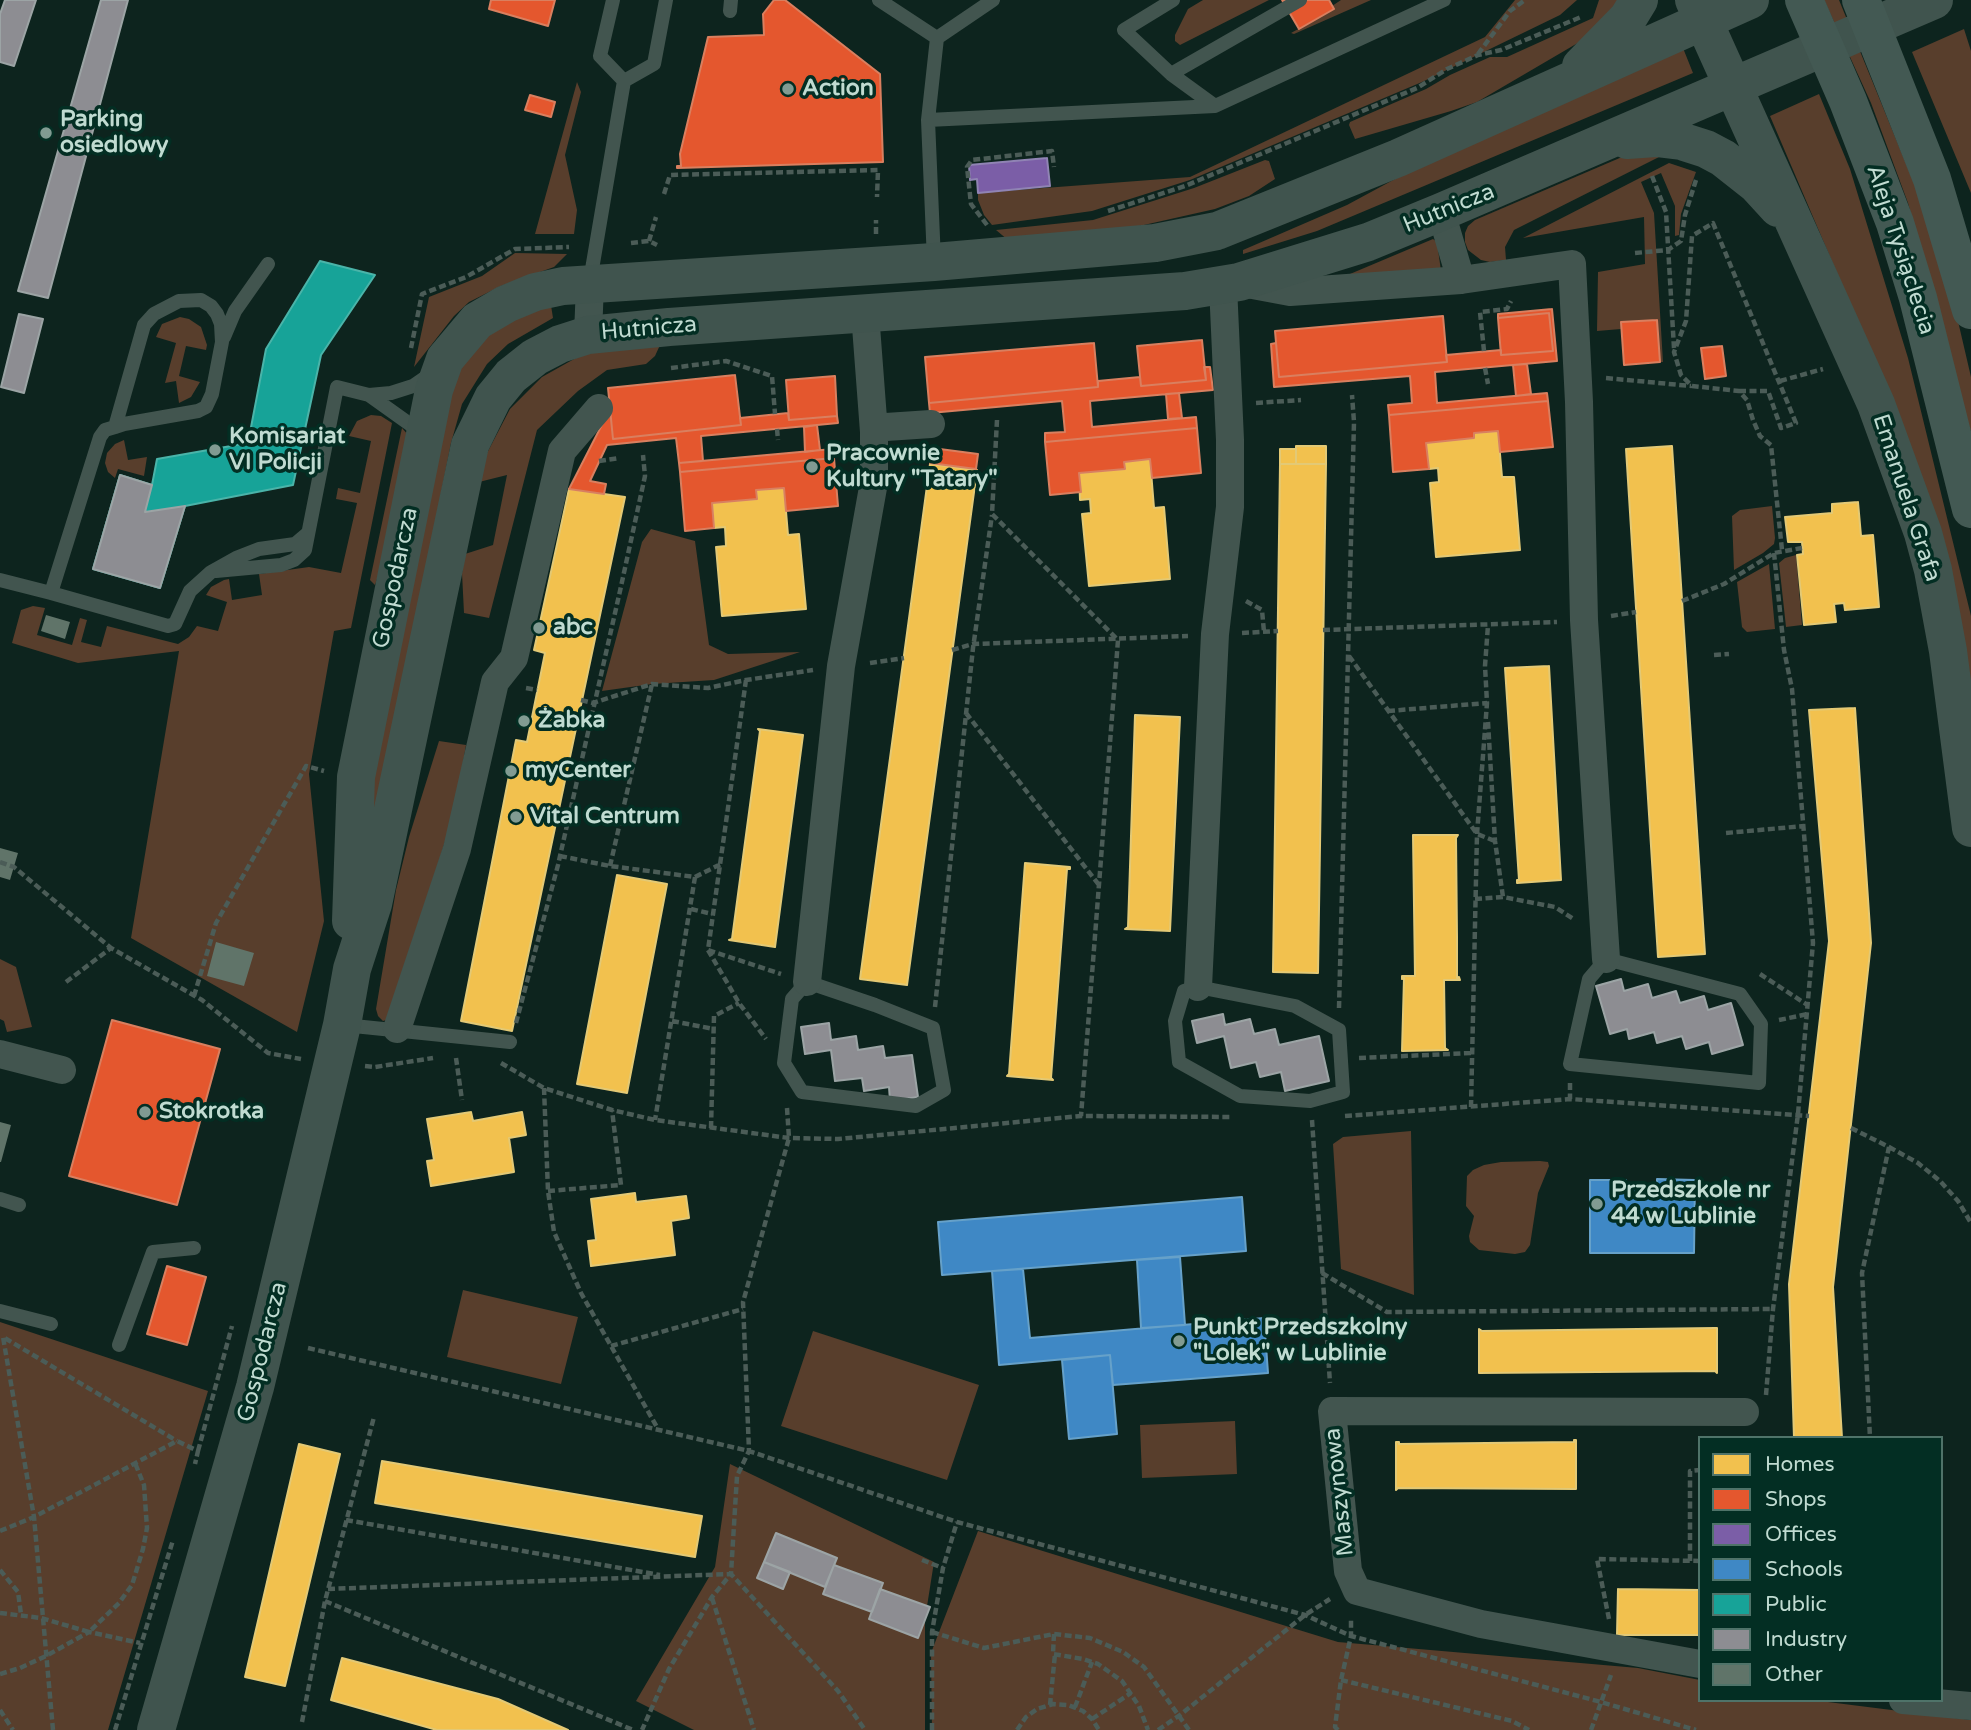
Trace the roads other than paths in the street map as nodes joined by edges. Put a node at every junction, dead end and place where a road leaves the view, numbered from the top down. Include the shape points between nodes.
1 (613, 0) edge
2 (666, 0) edge
3 (993, 0) edge
4 (1173, 0) edge
5 (1300, 0) edge
6 (1639, 0) edge
7 (1750, 0) edge
8 (1804, 0) edge
9 (1861, 0) edge
10 (1934, 0) edge
11 (883, 1) edge
12 (1442, 1) edge
13 (1699, 11) edge
14 (937, 38) junction
15 (1171, 74) junction
16 (1567, 80) junction
17 (624, 81) junction
18 (1733, 88) junction
19 (1215, 106) junction
20 (928, 120) junction
21 (1609, 142) junction
22 (1441, 212) junction
23 (1794, 225) junction
24 (934, 262) junction
25 (268, 264) dead end
26 (1461, 280) junction
27 (590, 284) junction
28 (1231, 284) junction
29 (935, 308) junction
30 (1971, 310) edge
31 (865, 313) junction
32 (588, 335) junction
33 (222, 342) junction
34 (445, 359) junction
35 (369, 395) junction
36 (599, 408) dead end
37 (931, 424) dead end
38 (115, 427) junction
39 (886, 428) dead end
40 (411, 429) junction
41 (1971, 509) edge
42 (308, 533) junction
43 (211, 572) junction
44 (0, 580) edge
45 (51, 593) junction
46 (1971, 828) edge
47 (1606, 950) junction
48 (352, 969) junction
49 (807, 982) junction
50 (1198, 986) junction
51 (342, 1025) junction
52 (397, 1029) junction
53 (512, 1038) road end
54 (0, 1054) edge
55 (62, 1070) dead end
56 (0, 1199) edge
57 (19, 1205) dead end
58 (194, 1248) dead end
59 (0, 1311) edge
60 (51, 1324) dead end
61 (119, 1345) dead end
62 (1755, 1405) road end
63 (1698, 1664) edge
64 (1926, 1702) edge
65 (1971, 1706) edge
66 (156, 1730) edge

1 - 17 lane via 600,56
2 - 17 lane via 654,64
3 - 14 lane
4 - 15 lane via 1124,30
5 - 15 lane
6 - 16 street via 1628,18
7 - 13 street, Hutnicza
8 - 41 main road, Aleja Tysiąclecia via 1895,223
9 - 30 main road via 1932,178
10 - 18 street, Hutnicza
11 - 14 lane
12 - 19 lane
13 - 16 street, Hutnicza
13 - 18 street
14 - 20 lane
15 - 19 lane
16 - 24 street, Hutnicza via 1398,158 1217,231 1155,243
17 - 27 lane
18 - 21 street, Hutnicza
18 - 23 street, Emanuela Grafa
19 - 20 lane
20 - 24 lane
21 - 22 street, Hutnicza
21 - 23 street via 1656,138 1706,149 1756,184
22 - 26 street
22 - 28 street, Hutnicza via 1368,242
23 - 46 street, Emanuela Grafa via 1876,404 1923,533 1948,651
24 - 27 street, Hutnicza
24 - 29 street
25 - 33 lane via 235,311
26 - 28 street via 1290,292
26 - 47 street via 1572,264 1584,620
27 - 32 street, Hutnicza
27 - 34 street, Gospodarcza via 536,292 506,304 477,321
28 - 29 street, Hutnicza
28 - 50 street via 1230,507 1214,634
29 - 31 street, Hutnicza
31 - 32 street, Hutnicza
31 - 49 street via 874,482 841,666
32 - 48 street, Gospodarcza via 560,344 511,376 493,398 470,445 373,904
33 - 38 lane via 206,407
33 - 38 lane via 217,314 201,300 179,301 154,314 144,325
34 - 35 lane via 413,386
34 - 40 street, Gospodarcza via 434,390
35 - 40 lane
35 - 42 lane via 337,387
36 - 52 street via 562,452 514,658 495,682 457,849
37 - 39 street
38 - 45 lane via 100,437
40 - 48 street, Gospodarcza via 355,777
42 - 43 lane via 295,544 259,549
42 - 43 lane via 305,550 294,560 277,566
43 - 45 lane via 190,592 175,624 168,626
44 - 45 lane
47 - 47 lane via 1740,994 1761,1024 1759,1083 1570,1064 1589,979
48 - 51 street, Gospodarcza
49 - 49 lane via 792,999 784,1063 802,1092 916,1106 943,1090 933,1028
50 - 50 lane via 1295,1006 1339,1030 1343,1092 1310,1101 1240,1096 1180,1062 1175,1021 1184,991
51 - 52 lane
51 - 66 street, Gospodarcza via 255,1387
52 - 53 lane
54 - 55 street
56 - 57 lane
58 - 61 lane via 153,1252
59 - 60 lane
62 - 63 street, Maszynowa via 1332,1411 1348,1571 1357,1591 1481,1624
64 - 65 street

